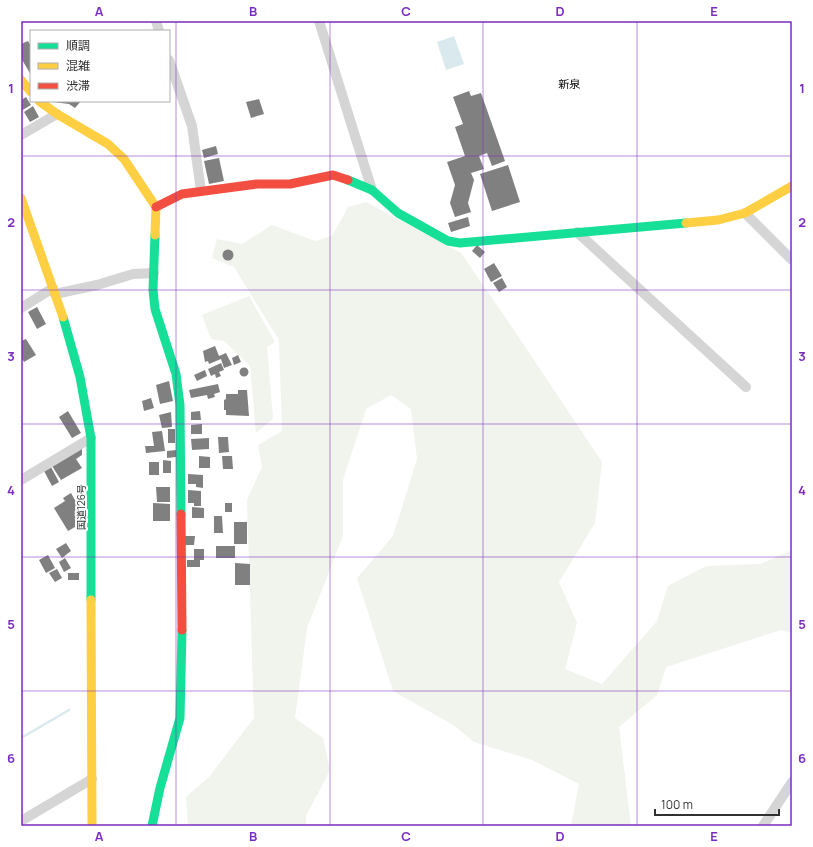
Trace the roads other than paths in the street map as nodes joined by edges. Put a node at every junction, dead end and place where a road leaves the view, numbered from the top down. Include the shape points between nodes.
1 (319, 21) edge
2 (170, 63) edge
3 (21, 80) edge
4 (30, 91) edge
5 (40, 102) edge
6 (57, 114) junction
7 (21, 136) edge
8 (792, 186) edge
9 (372, 190) junction
10 (201, 191) junction
11 (21, 198) edge
12 (156, 207) junction
13 (745, 213) junction
14 (577, 232) junction
15 (792, 260) edge
16 (154, 273) junction
17 (54, 291) junction
18 (21, 308) edge
19 (746, 388) dead end
20 (91, 438) junction
21 (21, 480) edge
22 (92, 779) junction
23 (792, 782) edge
24 (21, 821) edge
25 (92, 826) edge
26 (152, 826) edge
27 (763, 826) edge

1 - 9 street
2 - 10 street via 192,126
3 - 4 main road
5 - 6 main road
6 - 7 street
6 - 12 main road via 108,144 124,159
8 - 13 main road
9 - 10 main road via 333,175 290,184 256,184
9 - 14 main road via 398,213 448,241 460,243
10 - 12 main road via 182,194
11 - 17 main road, 国道126号
12 - 16 main road
13 - 14 main road via 718,220
13 - 15 street
14 - 19 street
16 - 17 street via 133,274 97,285
16 - 26 main road via 154,309 176,374 180,405 182,688 179,726 154,804
17 - 18 street
17 - 20 main road, 国道126号 via 82,380
20 - 21 street
20 - 22 main road, 国道126号
22 - 24 street
22 - 25 main road, 国道126号
23 - 27 street

